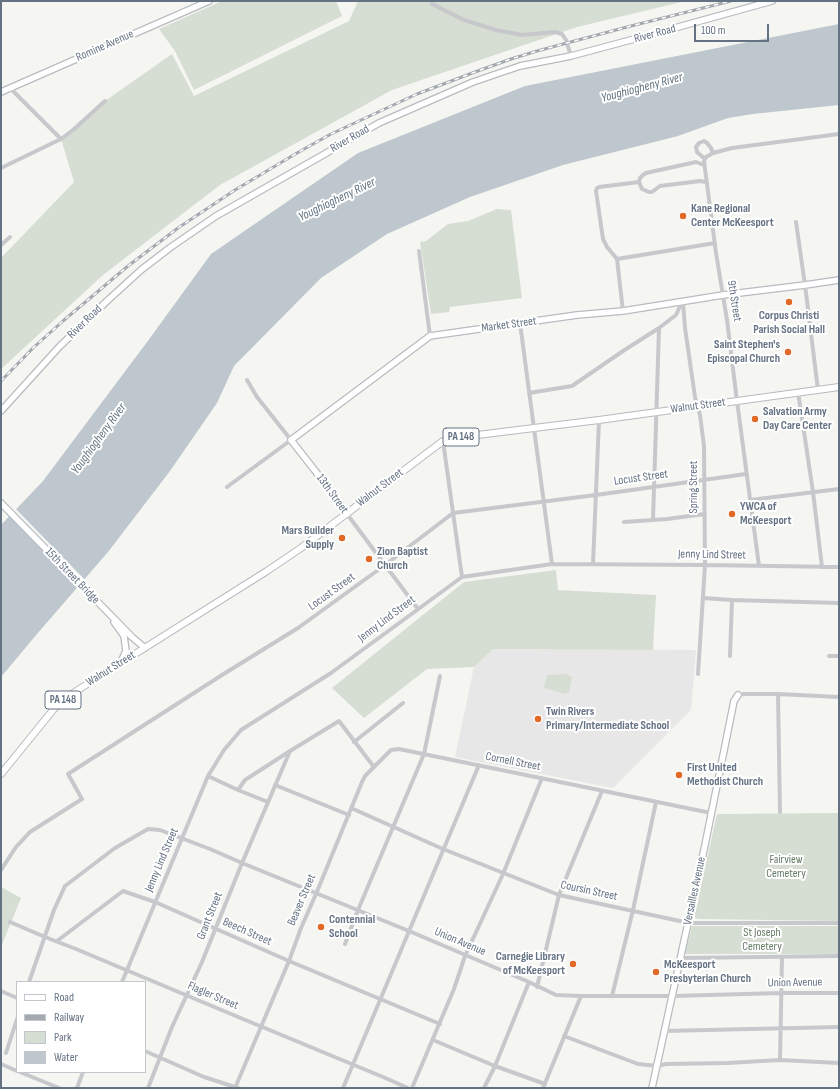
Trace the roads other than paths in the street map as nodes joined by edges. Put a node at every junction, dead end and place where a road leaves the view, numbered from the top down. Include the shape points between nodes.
1 (209, 1) edge
2 (772, 1) edge
3 (432, 4) dead end
4 (571, 56) junction
5 (10, 88) junction
6 (1, 92) edge
7 (105, 100) dead end
8 (839, 134) edge
9 (61, 139) junction
10 (713, 153) junction
11 (705, 159) junction
12 (704, 165) junction
13 (1, 168) edge
14 (639, 182) junction
15 (706, 182) junction
16 (796, 222) dead end
17 (10, 237) dead end
18 (715, 243) junction
19 (1, 245) edge
20 (418, 251) dead end
21 (617, 259) junction
22 (839, 280) edge
23 (805, 286) junction
24 (723, 295) junction
25 (683, 302) junction
26 (623, 311) junction
27 (520, 323) junction
28 (660, 328) junction
29 (430, 336) junction
30 (247, 380) dead end
31 (839, 387) edge
32 (818, 390) junction
33 (798, 392) junction
34 (529, 393) junction
35 (737, 401) junction
36 (698, 406) junction
37 (1, 411) edge
38 (657, 412) junction
39 (599, 420) junction
40 (534, 428) junction
41 (291, 440) junction
42 (443, 441) junction
43 (746, 474) junction
44 (704, 480) junction
45 (654, 486) junction
46 (227, 487) dead end
47 (839, 488) edge
48 (813, 492) junction
49 (596, 495) junction
50 (750, 500) junction
51 (544, 501) junction
52 (1, 503) edge
53 (453, 513) junction
54 (346, 514) junction
55 (705, 514) junction
56 (653, 520) junction
57 (624, 522) dead end
58 (552, 564) junction
59 (593, 564) junction
60 (705, 565) junction
61 (385, 566) junction
62 (759, 566) junction
63 (822, 567) junction
64 (839, 567) edge
65 (462, 577) junction
66 (703, 598) junction
67 (732, 600) junction
68 (839, 603) edge
69 (418, 608) junction
70 (126, 634) junction
71 (145, 648) junction
72 (730, 656) dead end
73 (829, 656) dead end
74 (839, 656) edge
75 (121, 662) junction
76 (698, 674) dead end
77 (440, 676) dead end
78 (778, 694) junction
79 (738, 696) joint
80 (839, 697) edge
81 (403, 703) dead end
82 (354, 742) junction
83 (290, 750) junction
84 (424, 754) junction
85 (479, 765) junction
86 (374, 767) junction
87 (1, 774) edge
88 (208, 776) junction
89 (542, 778) junction
90 (275, 785) junction
91 (238, 790) junction
92 (602, 791) junction
93 (268, 802) junction
94 (656, 802) junction
95 (351, 808) junction
96 (780, 812) dead end
97 (711, 813) junction
98 (348, 815) junction
99 (393, 827) junction
100 (182, 838) junction
101 (443, 849) junction
102 (242, 863) junction
103 (1, 870) edge
104 (503, 874) junction
105 (316, 894) junction
106 (559, 895) junction
107 (155, 902) junction
108 (358, 910) junction
109 (633, 910) junction
110 (10, 922) dead end
111 (689, 922) junction
112 (839, 923) edge
113 (215, 929) junction
114 (409, 931) junction
115 (44, 937) junction
116 (58, 942) junction
117 (345, 944) dead end
118 (465, 956) junction
119 (839, 956) edge
120 (782, 957) junction
121 (681, 958) junction
122 (289, 961) junction
123 (127, 971) junction
124 (30, 981) edge
125 (122, 981) edge
126 (529, 982) junction
127 (537, 987) junction
128 (1, 991) edge
129 (781, 993) junction
130 (839, 993) edge
131 (187, 995) junction
132 (581, 996) junction
133 (612, 996) junction
134 (673, 996) junction
135 (16, 998) edge
136 (380, 999) junction
137 (16, 1022) edge
138 (440, 1024) junction
139 (261, 1027) junction
140 (839, 1027) edge
141 (780, 1029) junction
142 (664, 1031) junction
143 (564, 1036) junction
144 (433, 1040) junction
145 (146, 1051) edge
146 (6, 1053) dead end
147 (160, 1058) junction
148 (780, 1060) junction
149 (839, 1063) edge
150 (1, 1064) edge
151 (353, 1065) junction
152 (494, 1066) junction
153 (657, 1066) junction
154 (16, 1071) edge
155 (22, 1073) edge
156 (83, 1073) edge
157 (544, 1086) edge
158 (58, 1088) edge
159 (77, 1088) edge
160 (148, 1088) edge
161 (236, 1088) edge
162 (343, 1088) edge
163 (408, 1088) edge
164 (412, 1088) edge
165 (484, 1088) edge
166 (652, 1088) edge

1 - 5 street, Romine Avenue
2 - 4 street, River Road
3 - 4 street via 464,20 496,30 522,35 555,32 562,34
4 - 37 street, River Road via 520,66 473,82 379,123 216,216 147,266 107,301 60,346
5 - 6 street, Romine Avenue
5 - 9 street
7 - 9 street
8 - 10 street via 732,148
9 - 13 street
10 - 11 street
10 - 11 street via 707,142 700,143 696,147 697,152
11 - 12 street, 9th Street
12 - 14 street via 696,162 646,173
12 - 15 street, 9th Street
14 - 15 street via 642,189 649,192 660,186
14 - 21 street via 599,187 596,191 603,239 606,247
15 - 18 street, 9th Street
16 - 23 street
17 - 19 street
18 - 21 street
18 - 24 street, 9th Street
20 - 29 street
21 - 26 street
22 - 23 street, Market Street
23 - 24 street, Market Street
23 - 32 street
24 - 25 street, Market Street
24 - 35 street, 9th Street
25 - 26 street, Market Street
25 - 28 street via 676,315
25 - 36 street, Spring Street
26 - 27 street, Market Street
27 - 29 street, Market Street
27 - 34 street
28 - 34 street via 572,386
28 - 38 street
29 - 41 street, Market Street
30 - 41 street, 13th Street
31 - 32 main road, Walnut Street / PA 148
32 - 33 main road, Walnut Street / PA 148
33 - 35 main road, Walnut Street / PA 148
33 - 48 street
34 - 40 street
35 - 36 main road, Walnut Street / PA 148
35 - 43 street, 9th Street
36 - 38 main road, Walnut Street / PA 148
36 - 44 street, Spring Street via 704,446
38 - 39 main road, Walnut Street / PA 148
38 - 45 street
39 - 40 main road, Walnut Street / PA 148
39 - 49 street
40 - 42 main road, Walnut Street / PA 148
40 - 51 street
41 - 46 street, Market Street
41 - 54 street, 13th Street
42 - 53 street
42 - 54 main road, Walnut Street / PA 148
43 - 44 street, Locust Street
43 - 50 street, 9th Street
44 - 45 street, Locust Street
44 - 55 street, Spring Street
45 - 49 street, Locust Street
45 - 56 street
47 - 48 street
48 - 50 street
48 - 63 street
49 - 51 street, Locust Street
49 - 59 street
50 - 62 street, 9th Street
51 - 53 street, Locust Street
51 - 58 street
52 - 70 street, 15th Street Bridge
53 - 61 street, Locust Street
53 - 65 street
54 - 61 street, 13th Street
54 - 71 main road, Walnut Street / PA 148 via 267,571
55 - 56 street
55 - 60 street, Spring Street
56 - 57 street
58 - 59 street, Jenny Lind Street
58 - 65 street, Jenny Lind Street
59 - 60 street, Jenny Lind Street
60 - 62 street, Jenny Lind Street
60 - 66 street, Spring Street
61 - 69 street, 13th Street
61 - 103 street, Locust Street via 298,628 68,774 82,799 30,832 16,847
62 - 63 street, Jenny Lind Street
63 - 64 street, Jenny Lind Street
65 - 69 street, Jenny Lind Street
66 - 67 street
66 - 76 street, Spring Street
67 - 68 street
67 - 72 street
69 - 88 street, Jenny Lind Street via 331,673 241,730 224,750
70 - 71 street, 15th Street Bridge
70 - 75 street via 126,651
71 - 75 main road, Walnut Street / PA 148
73 - 74 street
75 - 87 main road, Walnut Street / PA 148 via 92,680 53,710
77 - 84 street
78 - 79 street
78 - 80 street
78 - 96 street
79 - 97 street, Versailles Avenue via 734,701
81 - 82 street
82 - 83 street via 339,721
82 - 86 street
83 - 90 street, Grant Street
83 - 91 street via 245,780
84 - 85 street, Cornell Street
84 - 86 street, Cornell Street via 391,750
84 - 99 street
85 - 89 street, Cornell Street
85 - 101 street
86 - 95 street, Beaver Street via 365,776
88 - 91 street
88 - 100 street, Jenny Lind Street
89 - 92 street, Cornell Street
89 - 104 street
90 - 93 street, Grant Street
90 - 98 street
91 - 93 street
92 - 94 street, Cornell Street
92 - 106 street
93 - 102 street, Grant Street
94 - 97 street, Cornell Street
94 - 109 street
95 - 98 street, Beaver Street
95 - 99 street, Coursin Street
97 - 111 street, Versailles Avenue
98 - 105 street, Beaver Street
99 - 101 street, Coursin Street
99 - 108 street
100 - 102 street, Union Avenue
100 - 107 street, Jenny Lind Street
100 - 115 street, Union Avenue via 160,830 148,829 115,848 65,886
101 - 104 street, Coursin Street
101 - 114 street
102 - 105 street, Union Avenue
102 - 113 street, Grant Street
104 - 106 street, Coursin Street
104 - 118 street
105 - 108 street, Union Avenue
105 - 122 street, Beaver Street
106 - 109 street, Coursin Street
106 - 127 street
107 - 113 street, Beech Street
107 - 116 street, Beech Street via 123,891
107 - 123 street, Jenny Lind Street
108 - 114 street, Union Avenue
108 - 117 street
109 - 111 street, Coursin Street
109 - 133 street
110 - 115 street, Flagler Street
111 - 112 street, Coursin Street
111 - 121 street, Versailles Avenue
113 - 122 street, Beech Street
113 - 131 street, Grant Street
114 - 118 street, Union Avenue
114 - 136 street
115 - 116 street, Flagler Street
115 - 124 street, Union Avenue
116 - 123 street, Flagler Street
118 - 126 street, Union Avenue
118 - 138 street
119 - 120 street
120 - 121 street
120 - 129 street
121 - 134 street, Versailles Avenue
122 - 136 street, Beech Street
122 - 139 street, Beaver Street
123 - 125 street, Jenny Lind Street
123 - 131 street, Flagler Street
126 - 127 street, Union Avenue
126 - 152 street
127 - 132 street, Union Avenue via 556,995
128 - 135 street
129 - 130 street, Union Avenue
129 - 134 street, Union Avenue
129 - 141 street
131 - 139 street, Flagler Street
131 - 147 street, Grant Street
132 - 133 street, Union Avenue
132 - 143 street
133 - 134 street, Union Avenue
134 - 142 street, Versailles Avenue
136 - 138 street, Beech Street
136 - 151 street
137 - 146 street
138 - 144 street
139 - 151 street, Flagler Street
139 - 161 street, Beaver Street
140 - 141 street
141 - 142 street
141 - 148 street
142 - 153 street, Versailles Avenue
143 - 153 street via 638,1064
143 - 157 street
144 - 152 street
144 - 164 street
145 - 147 street
147 - 160 street, Grant Street
147 - 161 street
148 - 149 street
148 - 153 street
150 - 154 street
151 - 162 street
151 - 163 street, Flagler Street
152 - 157 street
152 - 165 street
153 - 166 street, Versailles Avenue
155 - 158 street
156 - 159 street

